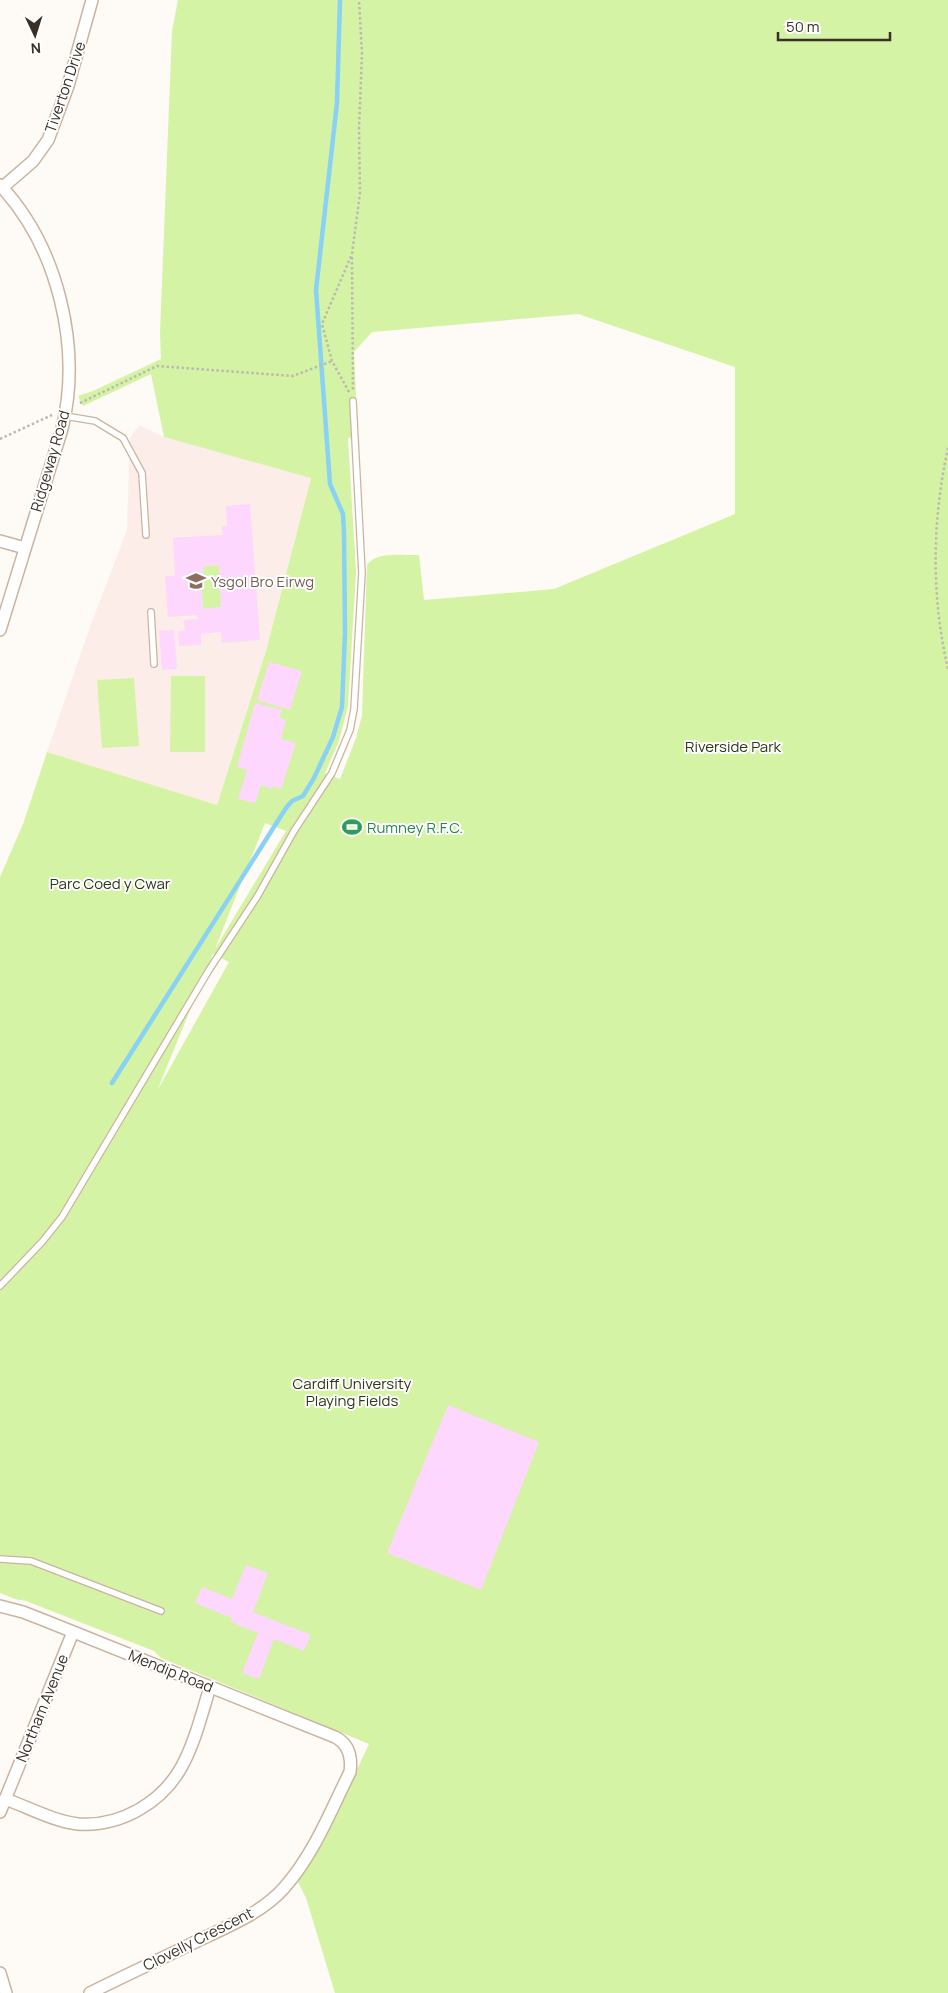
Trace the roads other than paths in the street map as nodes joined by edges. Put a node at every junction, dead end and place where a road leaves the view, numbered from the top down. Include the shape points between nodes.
1 (92, 0) edge
2 (1, 186) edge
3 (353, 400) road end
4 (65, 413) junction
5 (146, 535) dead end
6 (0, 541) edge
7 (25, 548) junction
8 (151, 612) dead end
9 (0, 630) edge
10 (154, 664) dead end
11 (0, 1286) edge
12 (0, 1559) edge
13 (0, 1606) edge
14 (161, 1611) dead end
15 (73, 1632) junction
16 (210, 1687) junction
17 (340, 1739) joint
18 (6, 1799) junction
19 (0, 1812) edge
20 (0, 1973) edge
21 (6, 1993) edge
22 (90, 1993) edge

1 - 2 street, Tiverton Drive via 71,77 48,140 33,161
2 - 4 street, Ridgeway Road via 34,234 48,263 62,309 68,358
3 - 11 lane via 362,573 354,710 341,754 62,1217
4 - 5 lane via 95,421 123,438 142,473
4 - 7 street, Ridgeway Road
6 - 7 street
7 - 9 street, Ridgeway Road
8 - 10 lane
12 - 14 lane via 31,1561
13 - 15 street, Mendip Road
15 - 16 street, Mendip Road
15 - 18 street, Northam Avenue
16 - 17 street, Mendip Road
16 - 18 street via 182,1766 165,1789 138,1810 107,1821 77,1824
17 - 22 street, Clovelly Crescent via 352,1762 350,1772 312,1850 283,1889 267,1904 230,1926
18 - 19 street, Northam Avenue
20 - 21 street

